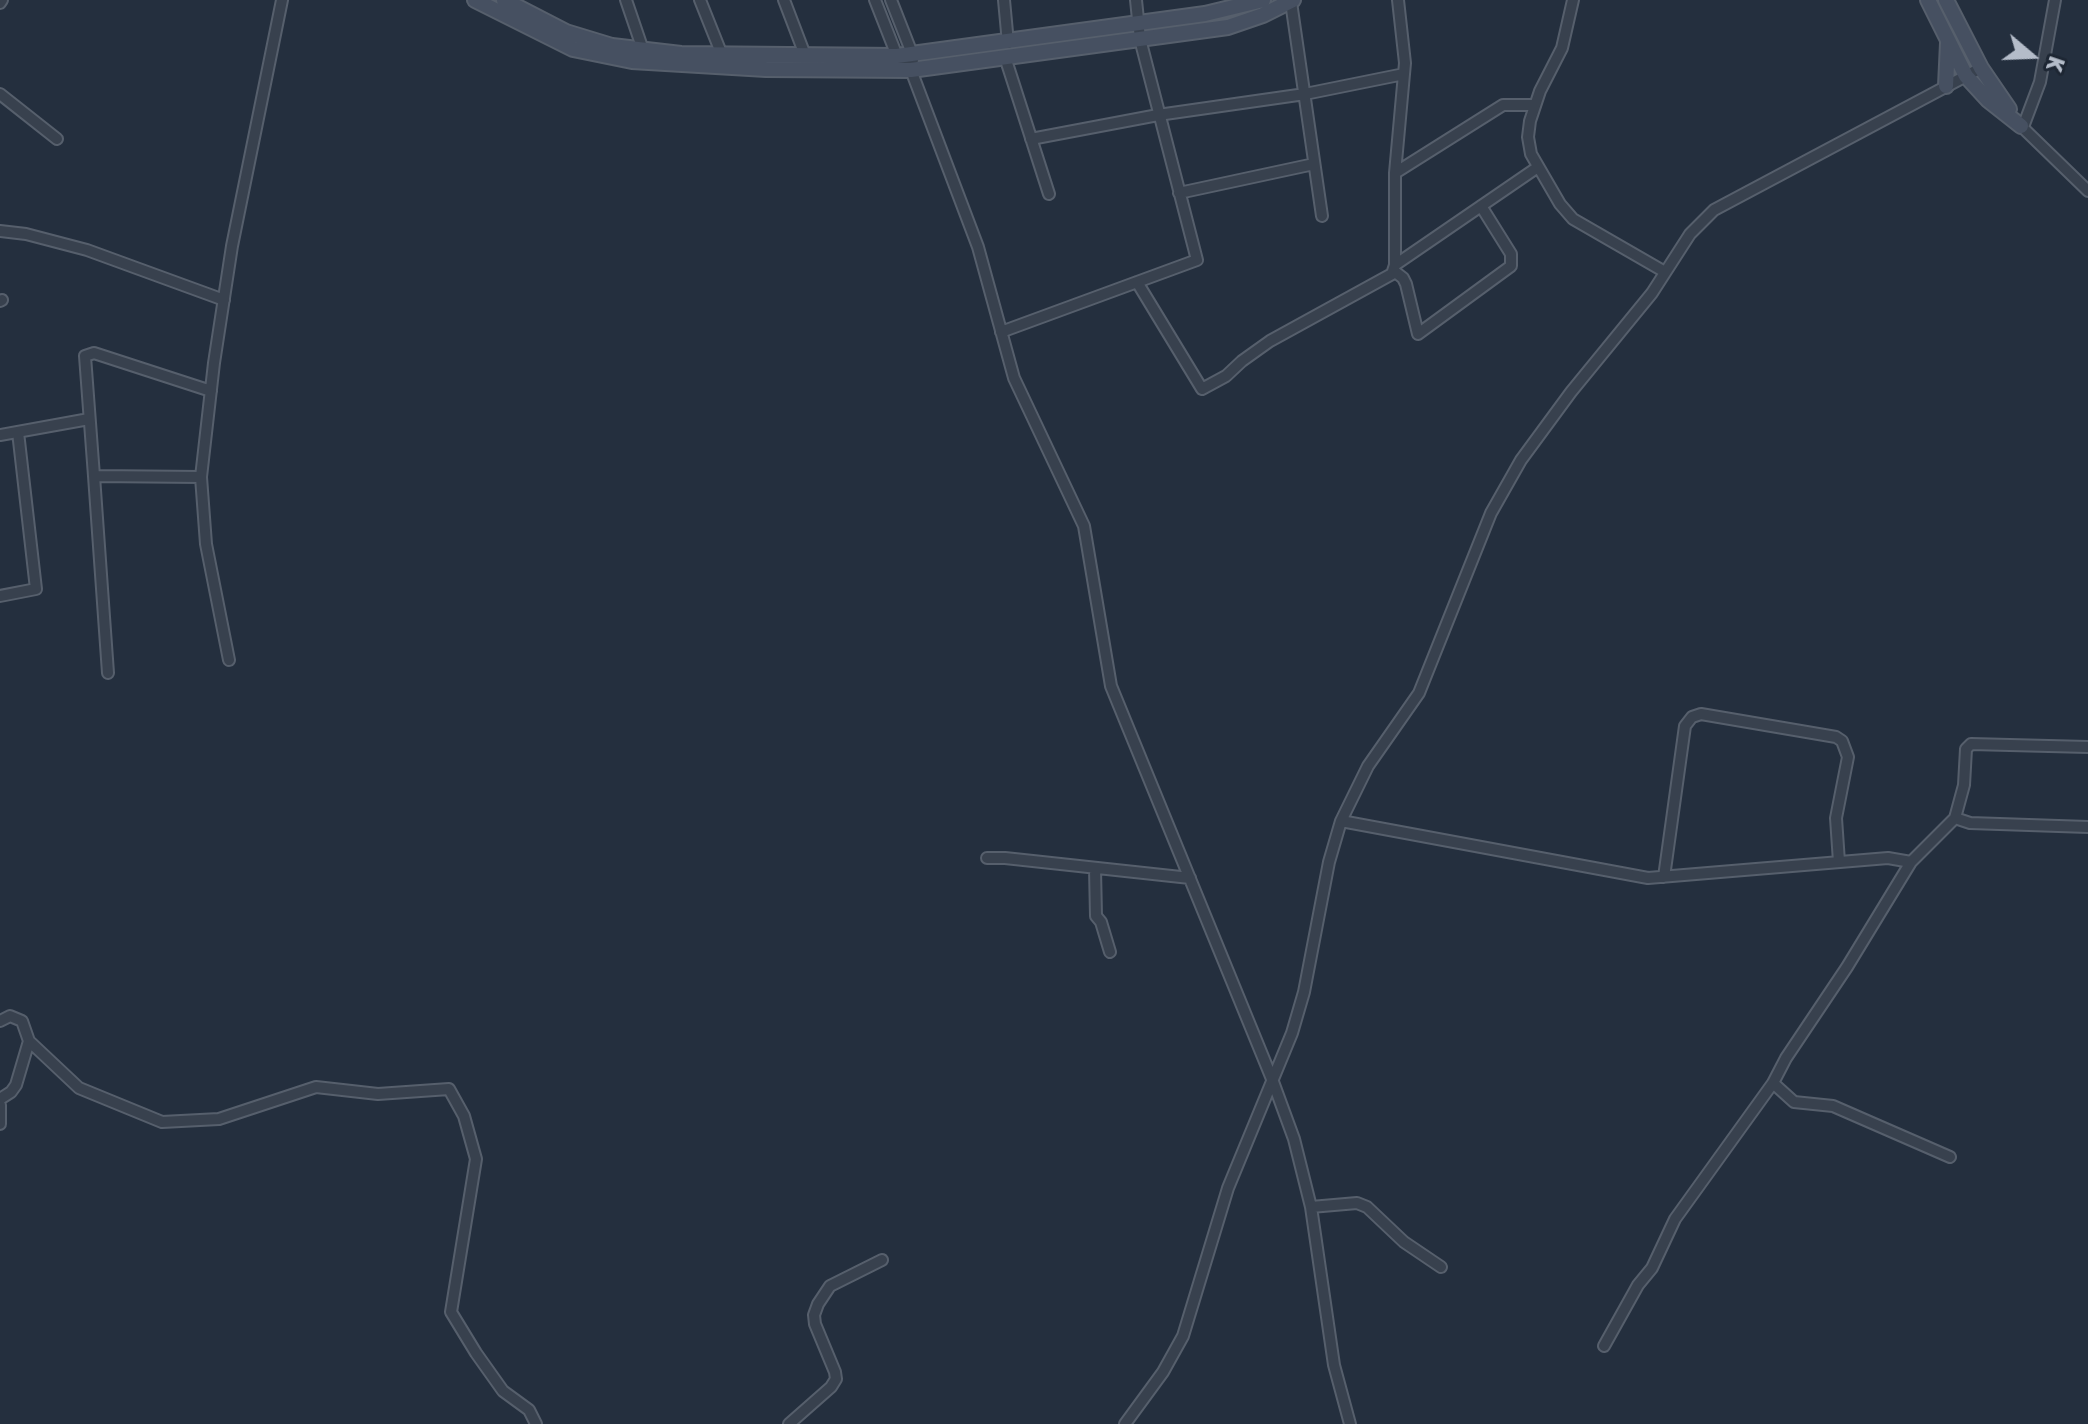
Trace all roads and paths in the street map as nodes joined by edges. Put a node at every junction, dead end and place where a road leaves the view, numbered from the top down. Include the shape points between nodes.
1 (282, 0) edge
2 (475, 0) edge
3 (504, 0) edge
4 (626, 0) edge
5 (700, 0) edge
6 (784, 0) edge
7 (875, 0) edge
8 (891, 0) edge
9 (1004, 0) edge
10 (1136, 0) edge
11 (1263, 0) edge
12 (1398, 0) edge
13 (1573, 0) edge
14 (1928, 0) edge
15 (1946, 0) edge
16 (2055, 0) edge
17 (1292, 1) edge
18 (1139, 31) junction
19 (1948, 39) junction
20 (643, 50) junction
21 (1006, 50) junction
22 (722, 55) junction
23 (805, 55) junction
24 (897, 56) junction
25 (912, 63) junction
26 (1981, 68) junction
27 (1404, 74) junction
28 (1966, 76) junction
29 (1946, 86) junction
30 (0, 94) edge
31 (1305, 94) junction
32 (1535, 105) junction
33 (1158, 115) junction
34 (2022, 127) junction
35 (57, 139) dead end
36 (1031, 139) junction
37 (1314, 164) junction
38 (1538, 167) junction
39 (1395, 173) junction
40 (2088, 191) edge
41 (1179, 193) junction
42 (1049, 194) dead end
43 (1481, 206) junction
44 (1322, 216) dead end
45 (0, 231) edge
46 (1394, 268) junction
47 (1665, 272) junction
48 (1137, 282) junction
49 (224, 300) junction
50 (1001, 332) junction
51 (211, 391) junction
52 (89, 419) junction
53 (18, 432) junction
54 (0, 435) edge
55 (94, 476) junction
56 (201, 477) junction
57 (0, 596) edge
58 (229, 660) dead end
59 (108, 673) dead end
60 (2088, 747) edge
61 (1955, 818) junction
62 (1341, 821) junction
63 (2088, 827) edge
64 (987, 858) dead end
65 (1839, 862) junction
66 (1911, 862) junction
67 (1095, 869) junction
68 (1664, 877) junction
69 (1190, 878) junction
70 (1110, 952) dead end
71 (0, 1021) edge
72 (29, 1041) junction
73 (1272, 1079) junction
74 (1773, 1083) junction
75 (0, 1099) edge
76 (0, 1105) edge
77 (0, 1124) edge
78 (1950, 1157) dead end
79 (1311, 1207) junction
80 (882, 1260) dead end
81 (1441, 1267) dead end
82 (1604, 1346) dead end
83 (536, 1424) edge
84 (789, 1424) edge
85 (1125, 1424) edge
86 (1350, 1424) edge

1 - 49 street
2 - 25 street via 573,49 632,61 752,69
3 - 20 street via 566,32
4 - 20 street
5 - 22 street
6 - 23 street
7 - 24 street
8 - 25 street
9 - 21 street
10 - 18 street
11 - 18 street
12 - 27 street
13 - 32 street via 1562,48
14 - 19 street
15 - 26 street
16 - 34 street via 2040,82
17 - 18 street via 1228,27
17 - 31 street
18 - 21 street
18 - 33 street
19 - 28 street
19 - 29 street
20 - 22 street
21 - 25 street
21 - 36 street
22 - 23 street
23 - 24 street
24 - 25 street
25 - 50 street via 978,247
26 - 28 street
26 - 34 street
27 - 31 street
27 - 39 street
28 - 29 street
28 - 34 street
29 - 47 street via 1714,210
30 - 35 street
31 - 33 street
31 - 37 street
32 - 38 street via 1528,137
32 - 39 street via 1503,105
33 - 36 street
33 - 41 street
34 - 40 street
36 - 42 street
37 - 41 street
37 - 44 street
38 - 43 street
38 - 47 street via 1573,219
39 - 46 street
41 - 48 street via 1197,260
43 - 46 street
43 - 46 street via 1511,254 1511,266 1418,334 1406,284
45 - 49 street via 87,250
46 - 48 street via 1364,292 1270,341 1202,389
47 - 62 street via 1510,478 1483,531 1419,693 1368,766
48 - 50 street
49 - 51 street
50 - 69 street via 1014,378 1084,526 1111,686
51 - 52 street via 90,353 85,356
51 - 56 street
52 - 53 street
52 - 55 street
53 - 54 street
53 - 57 street via 36,589
55 - 56 street
55 - 59 street
56 - 58 street via 206,544
60 - 61 street via 1971,744
61 - 63 street
61 - 66 street
62 - 68 street
62 - 73 street via 1301,1003
64 - 67 street
65 - 66 street
65 - 68 street
65 - 68 street via 1836,818 1848,757 1842,741 1701,714 1685,726
66 - 74 street
67 - 69 street
67 - 70 street via 1096,916
69 - 73 street
71 - 72 street via 10,1016 22,1021
72 - 75 street via 16,1085
72 - 83 street via 79,1088 162,1122 219,1119 316,1087 378,1094 449,1089 464,1116 476,1159 451,1312 503,1391 529,1410
73 - 79 street
73 - 85 street via 1228,1188 1183,1336
74 - 78 street via 1794,1102 1833,1106
74 - 82 street via 1675,1219
76 - 77 street
79 - 81 street via 1367,1207
79 - 86 street via 1334,1365
80 - 84 street via 830,1286 818,1304 815,1324 836,1379

